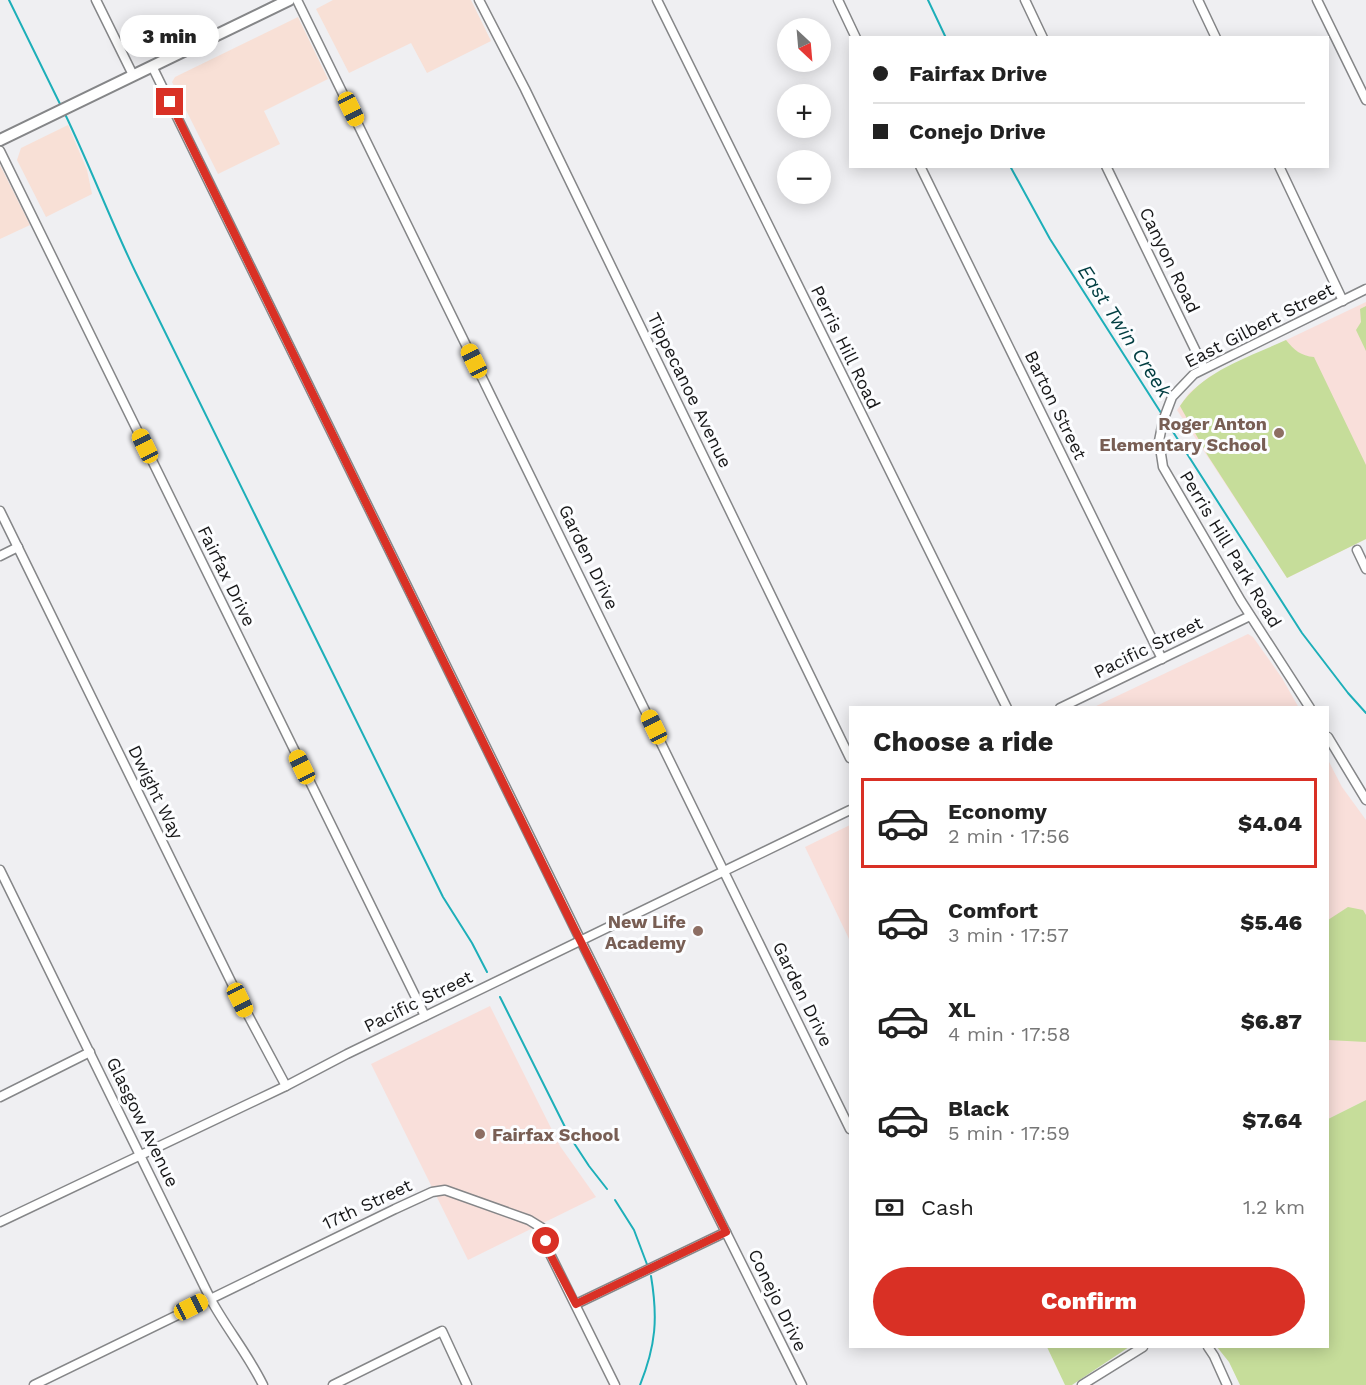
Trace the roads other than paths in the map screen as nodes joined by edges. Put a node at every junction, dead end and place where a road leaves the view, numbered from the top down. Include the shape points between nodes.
1 (96, 0) edge
2 (289, 0) edge
3 (297, 0) edge
4 (479, 0) edge
5 (657, 0) edge
6 (838, 0) edge
7 (1025, 0) edge
8 (1198, 0) edge
9 (1317, 0) edge
10 (855, 36) edge
11 (1042, 36) edge
12 (1215, 36) edge
13 (152, 66) junction
14 (133, 75) junction
15 (1366, 100) edge
16 (0, 140) edge
17 (0, 151) edge
18 (921, 168) edge
19 (1107, 168) edge
20 (1280, 168) edge
21 (1366, 289) edge
22 (1343, 300) junction
23 (1204, 368) junction
24 (1171, 400) joint
25 (0, 511) edge
26 (18, 547) junction
27 (1357, 550) dead end
28 (0, 556) edge
29 (1366, 569) edge
30 (1250, 616) junction
31 (1162, 659) junction
32 (1006, 706) edge
33 (1064, 706) edge
34 (1309, 706) edge
35 (1329, 739) edge
36 (849, 756) edge
37 (1366, 800) edge
38 (849, 810) edge
39 (0, 870) edge
40 (725, 871) junction
41 (580, 940) junction
42 (425, 1016) junction
43 (90, 1052) junction
44 (286, 1086) junction
45 (0, 1097) edge
46 (849, 1127) edge
47 (140, 1154) junction
48 (0, 1222) edge
49 (726, 1232) junction
50 (210, 1298) junction
51 (576, 1304) junction
52 (1141, 1348) edge
53 (1209, 1348) edge
54 (34, 1385) edge
55 (263, 1385) edge
56 (333, 1385) edge
57 (467, 1385) edge
58 (615, 1385) edge
59 (802, 1385) edge
60 (1082, 1385) edge
61 (1227, 1385) edge

1 - 14 street
2 - 13 main road
3 - 40 street, Garden Drive
4 - 36 street, Tippecanoe Avenue
5 - 32 street, Perris Hill Road
6 - 10 street
7 - 11 street
8 - 12 street
9 - 15 street
13 - 14 main road
13 - 41 street, Conejo Drive
14 - 16 main road
17 - 42 street, Fairfax Drive
18 - 31 street, Barton Street
19 - 23 street, Canyon Road
20 - 22 street
21 - 22 street, East Gilbert Street
22 - 23 street, East Gilbert Street
23 - 24 street, East Gilbert Street via 1186,381
24 - 30 street, Perris Hill Park Road via 1158,441 1160,457 1169,480
25 - 26 street, Dwight Way
26 - 28 street
26 - 44 street, Dwight Way
27 - 29 street
30 - 31 street, Pacific Street
30 - 34 street, Perris Hill Park Road
31 - 33 street, Pacific Street
35 - 37 street
38 - 40 street, Pacific Street
39 - 43 street, Glasgow Avenue
40 - 41 street, Pacific Street
40 - 46 street, Garden Drive
41 - 42 street, Pacific Street
41 - 49 street, Conejo Drive
42 - 44 street, Pacific Street
43 - 45 street
43 - 47 street, Glasgow Avenue
44 - 47 street, Pacific Street
47 - 48 street, Pacific Street
47 - 50 street, Glasgow Avenue
49 - 51 street
49 - 59 street, Conejo Drive
50 - 51 street, 17th Street via 432,1192 445,1190 542,1228 550,1254
50 - 54 street, 17th Street
50 - 55 street, Glasgow Avenue
51 - 58 street
52 - 60 street
53 - 61 street
56 - 57 street via 442,1331

